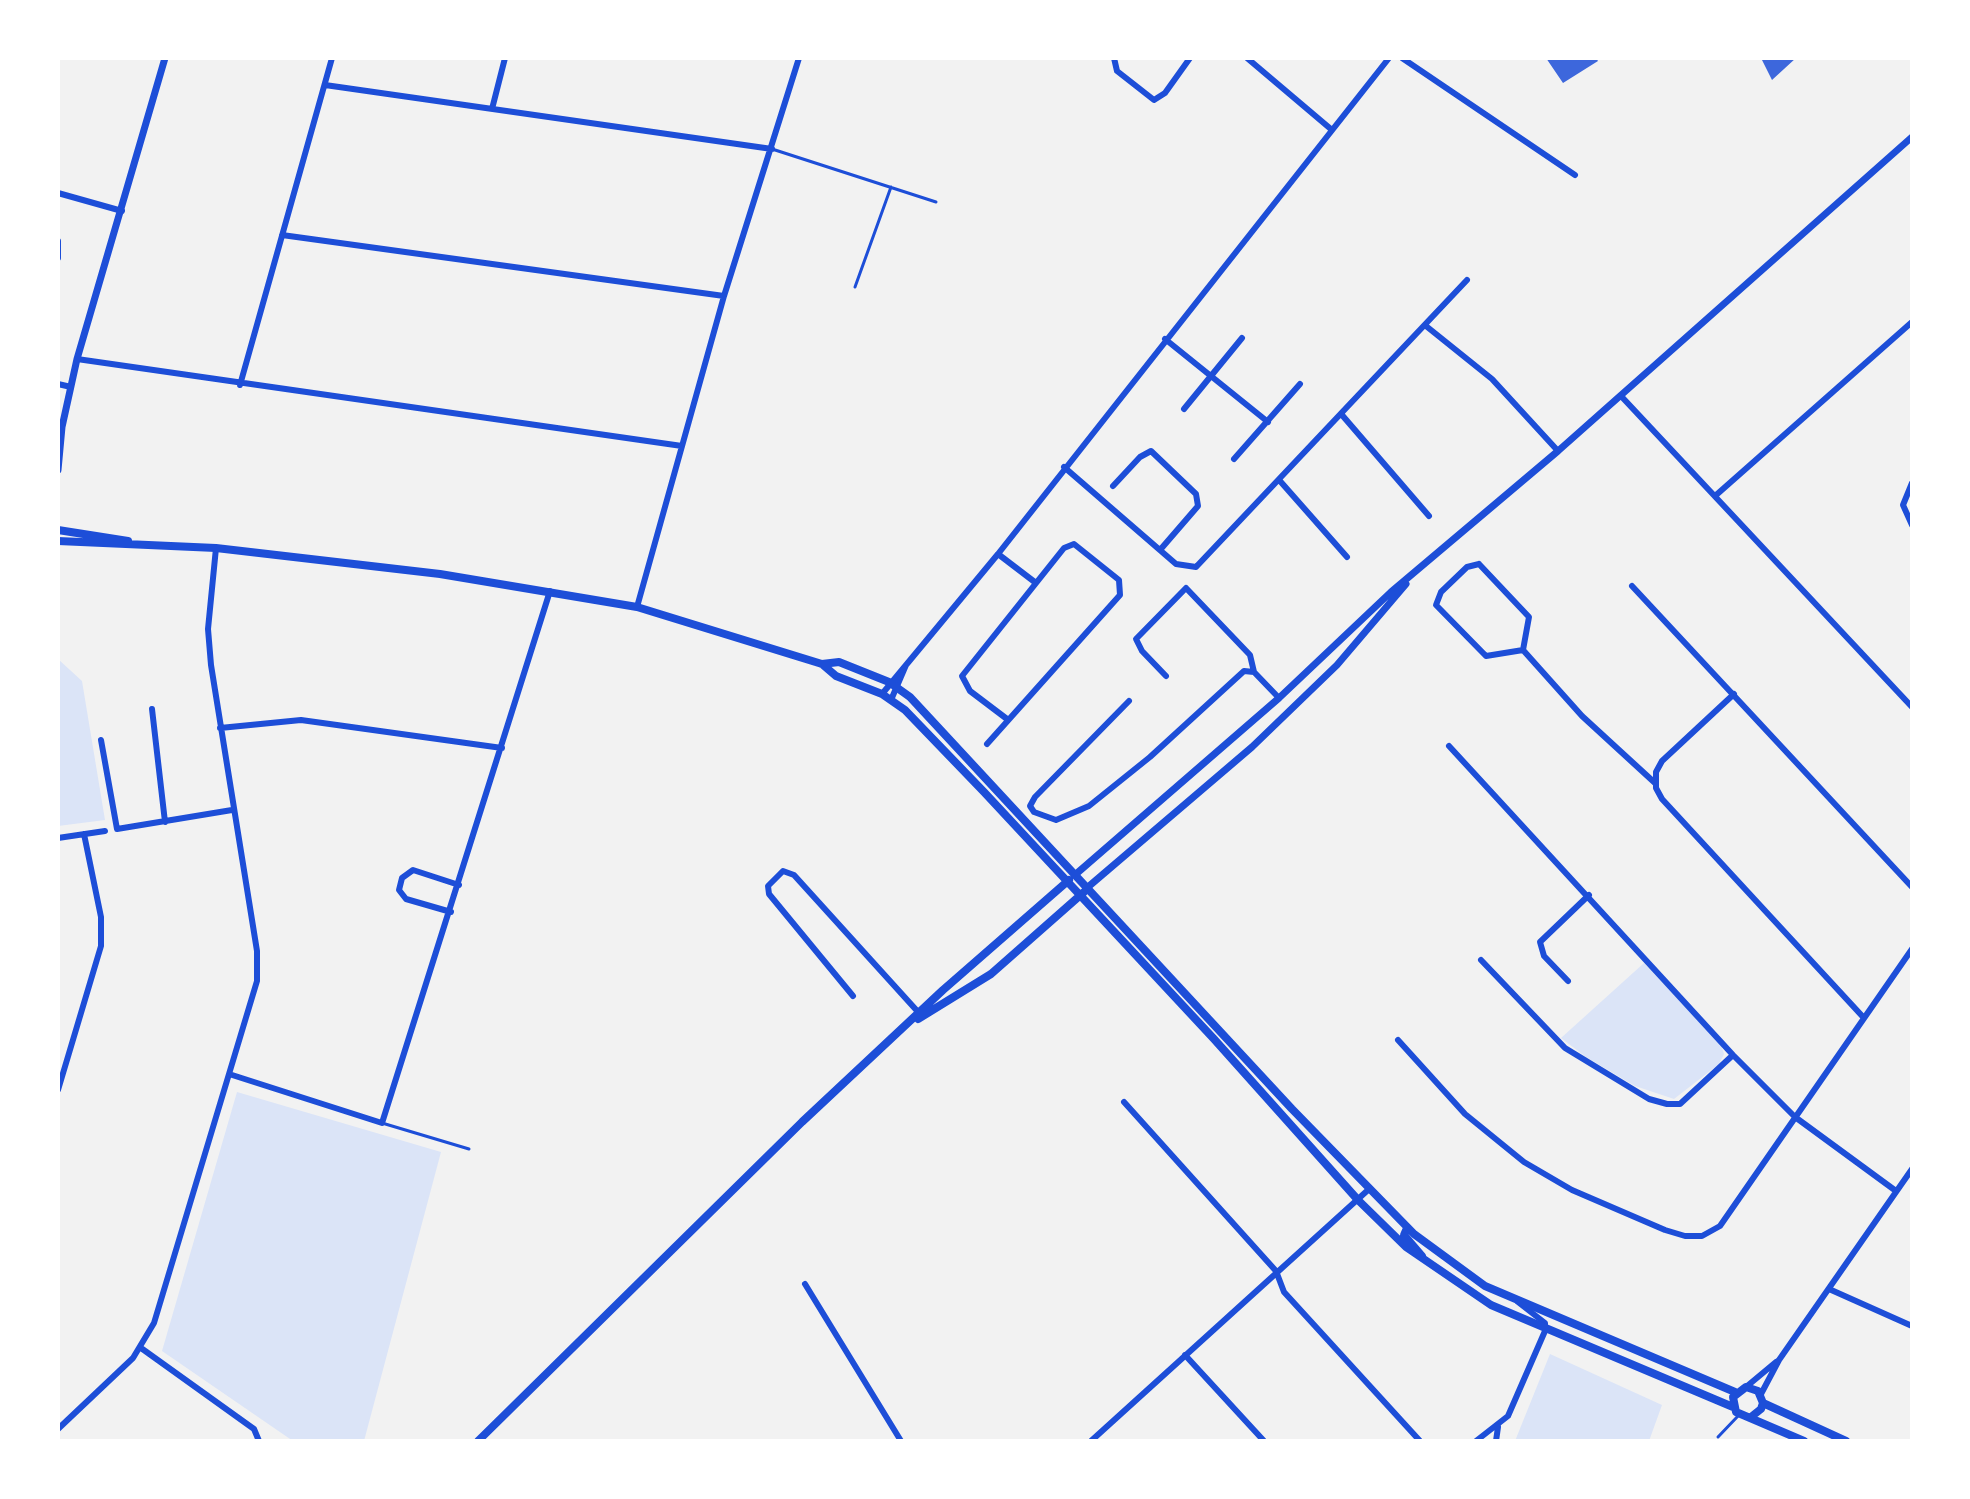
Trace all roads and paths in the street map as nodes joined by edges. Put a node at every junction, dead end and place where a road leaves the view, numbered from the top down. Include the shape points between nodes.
1 (165, 58) edge
2 (332, 58) edge
3 (505, 58) edge
4 (799, 58) edge
5 (1114, 58) edge
6 (1190, 58) edge
7 (1247, 58) edge
8 (1389, 58) edge
9 (1402, 58) edge
10 (325, 85) junction
11 (492, 109) junction
12 (1332, 130) junction
13 (1912, 137) edge
14 (772, 149) junction
15 (1575, 175) dead end
16 (891, 187) junction
17 (58, 193) edge
18 (936, 202) dead end
19 (122, 211) junction
20 (282, 235) junction
21 (58, 241) edge
22 (58, 258) edge
23 (1467, 280) dead end
24 (855, 287) dead end
25 (724, 296) junction
26 (1912, 322) edge
27 (1426, 326) junction
28 (1242, 338) dead end
29 (1165, 339) junction
30 (77, 359) junction
31 (1211, 375) junction
32 (58, 384) edge
33 (1300, 384) dead end
34 (240, 385) junction
35 (71, 387) junction
36 (1621, 396) junction
37 (1184, 409) dead end
38 (1342, 415) junction
39 (1268, 422) junction
40 (682, 446) junction
41 (1558, 451) junction
42 (1234, 459) dead end
43 (1064, 467) junction
44 (58, 470) edge
45 (1280, 481) junction
46 (1912, 483) edge
47 (1113, 486) dead end
48 (1715, 496) junction
49 (1429, 516) dead end
50 (1912, 525) edge
51 (58, 530) edge
52 (58, 541) edge
53 (129, 541) junction
54 (216, 548) junction
55 (1160, 550) junction
56 (998, 554) junction
57 (1347, 557) dead end
58 (1407, 582) junction
59 (1036, 583) junction
60 (1632, 586) dead end
61 (550, 591) junction
62 (637, 607) junction
63 (1523, 650) junction
64 (907, 662) junction
65 (822, 664) junction
66 (1254, 672) junction
67 (1166, 676) dead end
68 (889, 682) junction
69 (898, 689) junction
70 (882, 694) junction
71 (1734, 694) junction
72 (1279, 698) junction
73 (891, 700) junction
74 (1129, 701) dead end
75 (1912, 707) edge
76 (152, 709) dead end
77 (1007, 719) junction
78 (220, 728) junction
79 (101, 740) dead end
80 (987, 744) dead end
81 (1449, 746) dead end
82 (502, 748) junction
83 (1655, 783) junction
84 (232, 810) junction
85 (165, 822) junction
86 (105, 831) dead end
87 (84, 834) junction
88 (58, 838) edge
89 (1076, 874) junction
90 (1068, 882) junction
91 (459, 885) junction
92 (1088, 887) junction
93 (1912, 887) edge
94 (1081, 895) junction
95 (1589, 895) junction
96 (451, 912) junction
97 (1912, 949) edge
98 (1481, 960) dead end
99 (1568, 981) dead end
100 (853, 996) dead end
101 (919, 1013) junction
102 (1864, 1018) junction
103 (910, 1024) junction
104 (1398, 1040) dead end
105 (1733, 1055) junction
106 (229, 1074) junction
107 (58, 1090) edge
108 (1124, 1102) dead end
109 (1795, 1117) junction
110 (382, 1123) junction
111 (469, 1149) dead end
112 (1912, 1169) edge
113 (1368, 1190) junction
114 (1896, 1191) junction
115 (1358, 1200) junction
116 (1407, 1228) junction
117 (1427, 1264) junction
118 (1276, 1271) junction
119 (805, 1284) dead end
120 (1829, 1289) junction
121 (1514, 1298) junction
122 (1912, 1326) edge
123 (1545, 1331) junction
124 (141, 1348) junction
125 (1185, 1355) junction
126 (1779, 1360) junction
127 (1746, 1387) junction
128 (1735, 1392) junction
129 (1762, 1398) junction
130 (1733, 1407) junction
131 (1741, 1416) junction
132 (1751, 1417) junction
133 (1498, 1427) junction
134 (58, 1429) edge
135 (1718, 1437) dead end
136 (259, 1441) edge
137 (478, 1441) edge
138 (901, 1441) edge
139 (1091, 1441) edge
140 (1264, 1441) edge
141 (1420, 1441) edge
142 (1476, 1441) edge
143 (1496, 1441) edge
144 (1804, 1441) edge
145 (1846, 1441) edge

1 - 19 street
2 - 10 street
3 - 11 street
4 - 14 street
5 - 6 street via 1117,71 1154,100
7 - 12 street
8 - 12 street
9 - 15 street
10 - 11 street
10 - 20 street
11 - 14 street
12 - 29 street
13 - 36 street
14 - 16 lane
14 - 25 street
16 - 18 lane
16 - 24 lane
17 - 19 street
19 - 30 street
20 - 25 street
20 - 34 street
21 - 22 street
23 - 27 street
25 - 40 street
26 - 48 street
27 - 38 street
27 - 41 street via 1492,379
28 - 31 street
29 - 31 street
29 - 43 street
30 - 34 street
30 - 35 street
31 - 37 street
31 - 39 street
32 - 35 street
33 - 39 street
34 - 40 street
35 - 44 street
36 - 41 street
36 - 48 street
38 - 45 street
38 - 49 street
39 - 42 street
40 - 62 street
41 - 58 street
43 - 55 street
43 - 56 street
45 - 55 street via 1196,567 1176,564
45 - 57 street
46 - 50 street via 1903,505
47 - 55 street via 1151,451 1196,494 1198,506
48 - 75 street
51 - 53 main road
52 - 53 main road
53 - 54 main road
54 - 61 main road
54 - 78 street via 208,629
56 - 59 street
56 - 64 street
58 - 72 street
58 - 92 street via 1327,676
59 - 77 street via 962,676 970,691
59 - 77 street via 1071,543 1122,587
60 - 71 street
61 - 62 main road
61 - 82 street
62 - 65 main road
63 - 63 street via 1492,657 1480,653 1438,610 1437,597 1471,565 1484,567 1529,617
63 - 83 street via 1582,716
64 - 68 street
64 - 69 street
65 - 68 main road via 839,662
65 - 70 main road via 836,676
66 - 67 street via 1250,655 1186,588 1136,639
66 - 72 street
66 - 74 street via 1244,671 1089,806 1056,820 1034,812 1030,806 1035,797
68 - 69 main road
68 - 70 street
69 - 73 street
69 - 89 main road
70 - 73 main road
71 - 83 street via 1662,761
71 - 93 street
72 - 89 street
73 - 90 main road
76 - 85 street
77 - 80 street
78 - 82 street via 301,720
78 - 84 street
79 - 85 street via 117,829
81 - 95 street
82 - 91 street
83 - 102 street via 1662,799
84 - 85 street
84 - 106 street via 258,966
86 - 87 street
87 - 88 street
87 - 107 street via 101,917 101,946
89 - 90 main road
89 - 92 main road
90 - 94 main road
90 - 101 main road
91 - 96 street
91 - 96 street via 413,870 402,878 399,890 406,899
92 - 94 main road
92 - 113 main road
94 - 103 main road via 991,974
94 - 115 main road
95 - 99 street via 1540,942 1544,956
95 - 105 street
96 - 110 street
97 - 102 street
98 - 105 street via 1565,1048 1649,1099 1680,1104
100 - 101 street via 769,894 768,886 783,871 794,875
101 - 103 main road
102 - 109 street
103 - 137 main road via 735,1186
104 - 109 street via 1465,1114 1524,1162 1572,1190 1685,1236 1709,1234 1720,1226
105 - 109 street
106 - 110 street
106 - 124 street via 163,1297
108 - 118 street
109 - 114 street
110 - 111 lane
112 - 114 street
113 - 115 street
113 - 116 main road
114 - 120 street
115 - 117 main road
115 - 118 street
116 - 117 main road via 1404,1235
116 - 121 main road via 1476,1280
117 - 123 main road via 1478,1299
118 - 125 street
118 - 141 street via 1284,1292
119 - 138 street
120 - 122 street
120 - 126 street
121 - 123 street via 1545,1323
121 - 128 main road
123 - 130 main road
123 - 133 street via 1511,1411
124 - 134 street
124 - 136 street via 254,1429
125 - 139 street
125 - 140 street
126 - 127 street
126 - 129 street
127 - 128 main road
127 - 129 main road
128 - 130 main road
129 - 132 main road via 1761,1409
129 - 145 main road
130 - 131 main road
131 - 132 main road
131 - 135 lane
132 - 144 main road
133 - 142 street
133 - 143 street

